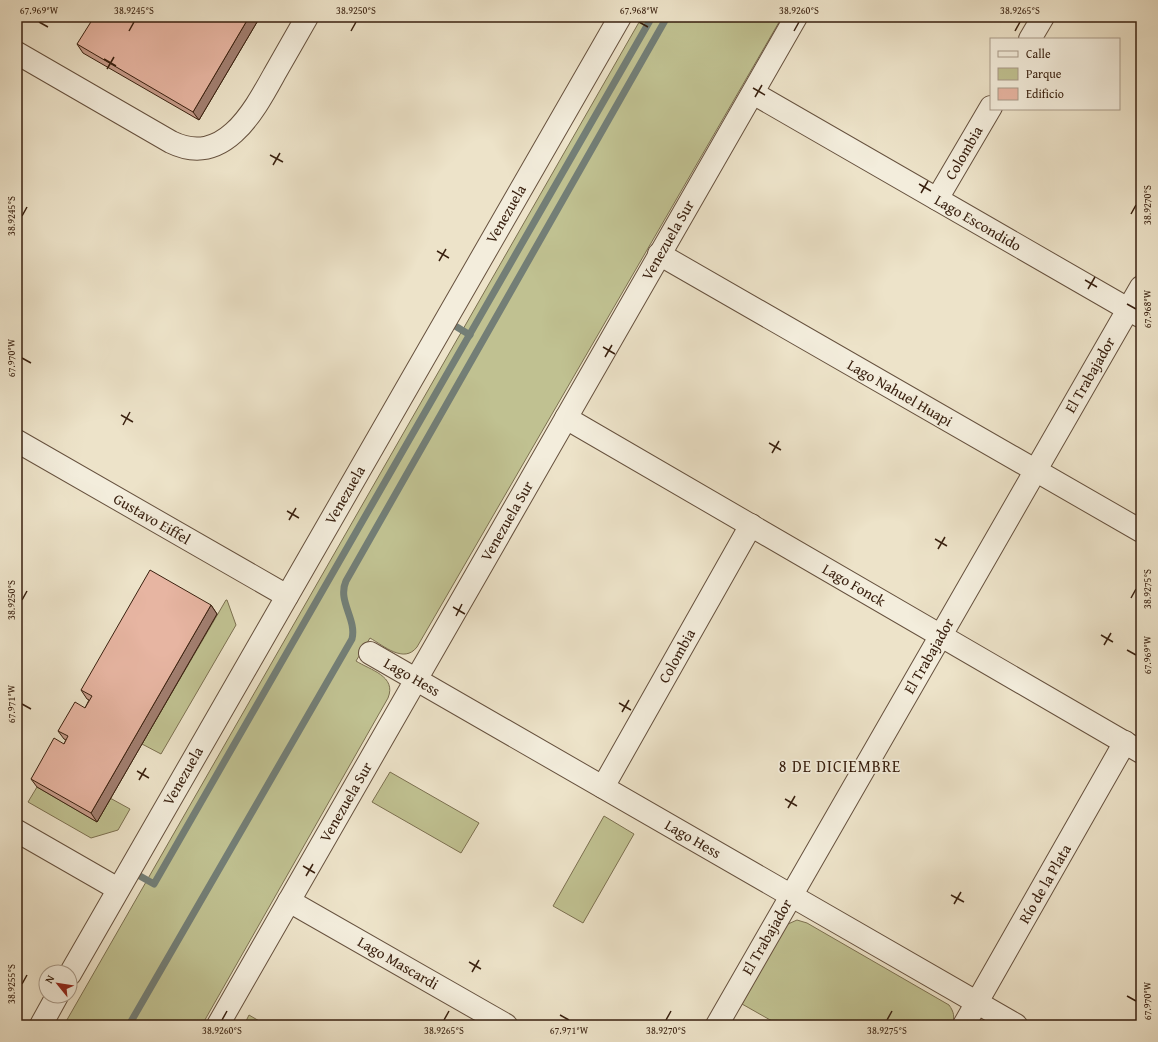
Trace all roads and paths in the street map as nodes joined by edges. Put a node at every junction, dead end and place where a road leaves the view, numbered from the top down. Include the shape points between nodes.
1 (307, 17) edge
2 (620, 17) edge
3 (796, 17) edge
4 (1043, 17) edge
5 (1031, 38) edge
6 (17, 53) edge
7 (753, 93) junction
8 (990, 109) edge
9 (937, 200) junction
10 (659, 254) junction
11 (1141, 287) edge
12 (1135, 313) edge
13 (566, 418) junction
14 (17, 441) edge
15 (1036, 470) junction
16 (751, 525) junction
17 (1141, 531) edge
18 (287, 596) junction
19 (941, 635) junction
20 (370, 653) dead end
21 (416, 679) junction
22 (1133, 747) edge
23 (603, 787) junction
24 (17, 831) edge
25 (118, 889) junction
26 (791, 895) junction
27 (289, 901) junction
28 (76, 964) edge
29 (977, 1002) junction
30 (53, 1004) edge
31 (41, 1025) edge
32 (218, 1025) edge
33 (506, 1025) edge
34 (717, 1025) edge
35 (964, 1025) edge
36 (1016, 1025) edge

1 - 6 street via 260,102 246,122 218,144 198,149 171,142
2 - 18 street, Venezuela
3 - 7 street, Venezuela Sur
4 - 5 street
7 - 9 street, Lago Escondido
7 - 10 street, Venezuela Sur
8 - 9 street, Colombia
9 - 12 street, Lago Escondido
10 - 13 street, Venezuela Sur
10 - 15 street, Lago Nahuel Huapi
11 - 12 street, El Trabajador
12 - 15 street, El Trabajador
13 - 16 street, Lago Fonck
13 - 21 street, Venezuela Sur
14 - 18 street, Gustavo Eiffel
15 - 17 street, Lago Nahuel Huapi
15 - 19 street, El Trabajador
16 - 19 street, Lago Fonck
16 - 23 street, Colombia
18 - 25 street, Venezuela
19 - 22 street, Lago Fonck
19 - 26 street, El Trabajador
20 - 21 street, Lago Hess
21 - 23 street, Lago Hess
21 - 27 street, Venezuela Sur
22 - 29 street, Río de la Plata
23 - 26 street, Lago Hess
24 - 25 street
25 - 28 street, Venezuela
26 - 29 street, Lago Hess
26 - 34 street, El Trabajador
27 - 32 street, Venezuela Sur
27 - 33 street, Lago Mascardi
29 - 35 street, Río de la Plata
29 - 36 street, Lago Hess
30 - 31 street

